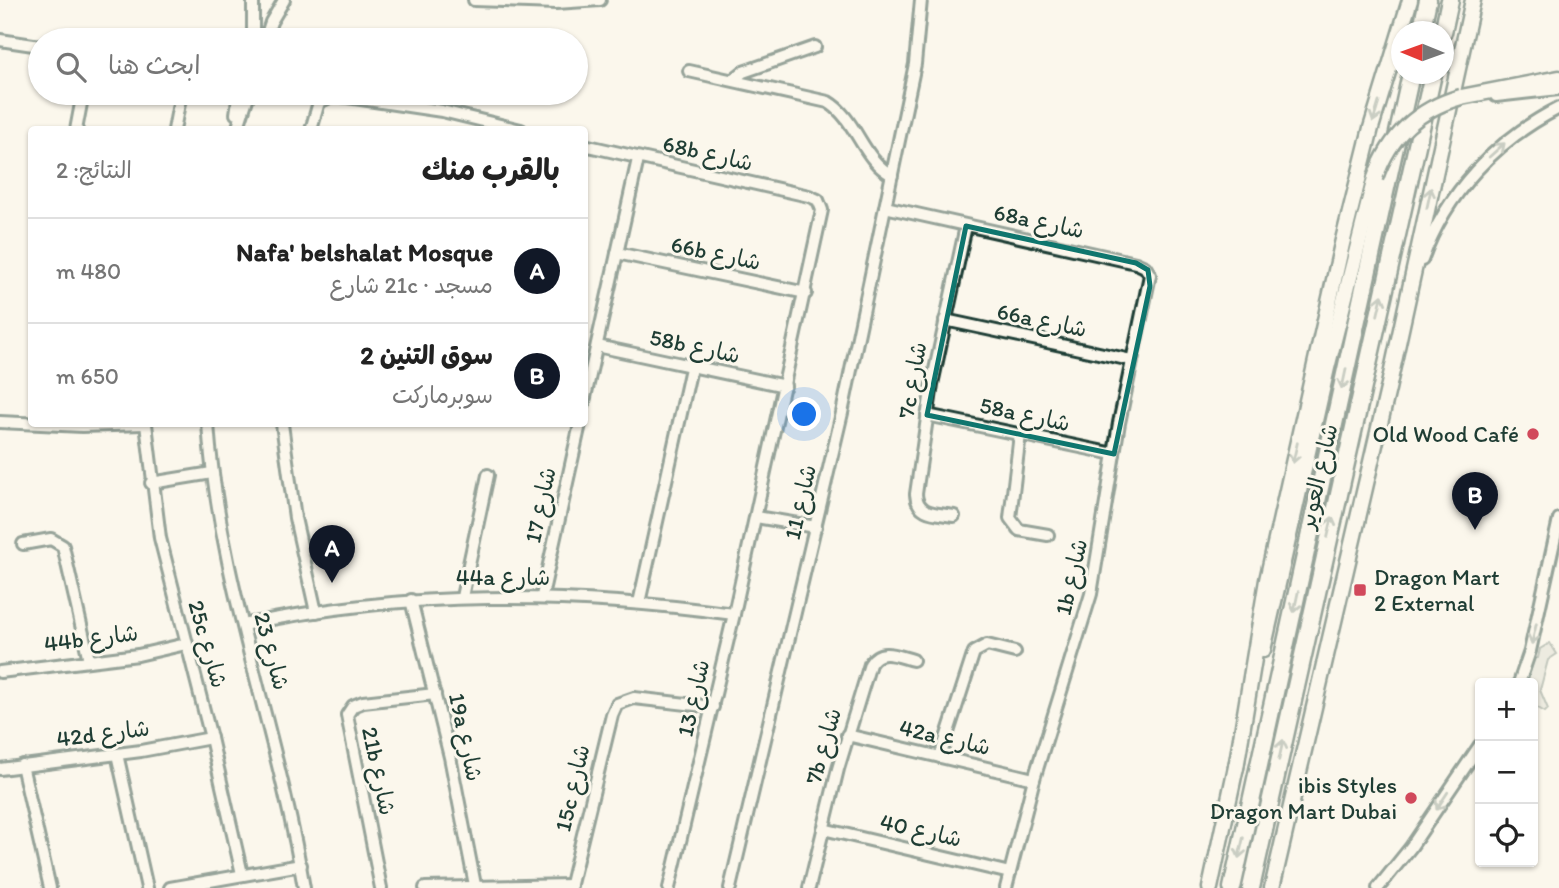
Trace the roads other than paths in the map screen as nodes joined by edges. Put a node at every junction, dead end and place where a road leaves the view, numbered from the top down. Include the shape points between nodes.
1 (253, 0) edge
2 (284, 0) edge
3 (474, 0) edge
4 (600, 0) edge
5 (921, 0) edge
6 (1408, 0) edge
7 (1428, 0) edge
8 (1450, 0) edge
9 (1474, 0) edge
10 (1423, 21) edge
11 (1445, 21) edge
12 (253, 28) edge
13 (269, 28) edge
14 (0, 40) edge
15 (28, 44) edge
16 (816, 47) dead end
17 (689, 71) dead end
18 (1559, 78) edge
19 (733, 80) junction
20 (1409, 84) edge
21 (1431, 84) edge
22 (1559, 89) edge
23 (1461, 97) junction
24 (81, 105) edge
25 (179, 105) edge
26 (238, 105) edge
27 (244, 105) edge
28 (317, 105) edge
29 (404, 105) edge
30 (1559, 108) edge
31 (77, 126) edge
32 (175, 126) edge
33 (235, 126) edge
34 (236, 126) edge
35 (312, 126) edge
36 (503, 126) edge
37 (588, 146) edge
38 (638, 159) junction
39 (892, 175) junction
40 (821, 204) joint
41 (884, 209) junction
42 (966, 226) junction
43 (617, 253) junction
44 (1148, 270) joint
45 (806, 293) junction
46 (1404, 312) junction
47 (944, 320) junction
48 (597, 346) junction
49 (1131, 360) junction
50 (691, 368) junction
51 (588, 385) edge
52 (785, 386) junction
53 (927, 415) junction
54 (0, 422) edge
55 (28, 423) edge
56 (144, 427) edge
57 (208, 427) edge
58 (282, 427) edge
59 (579, 427) edge
60 (1020, 434) junction
61 (1114, 454) junction
62 (488, 475) dead end
63 (213, 476) junction
64 (151, 483) junction
65 (954, 516) dead end
66 (756, 517) junction
67 (1559, 519) edge
68 (815, 530) junction
69 (1048, 535) dead end
70 (23, 544) dead end
71 (542, 596) junction
72 (462, 597) junction
73 (411, 600) junction
74 (639, 603) junction
75 (316, 612) junction
76 (734, 614) junction
77 (244, 628) junction
78 (186, 644) junction
79 (1016, 652) dead end
80 (89, 660) junction
81 (914, 660) dead end
82 (0, 672) edge
83 (1521, 678) edge
84 (435, 694) junction
85 (713, 707) junction
86 (847, 735) junction
87 (211, 738) junction
88 (1475, 752) edge
89 (117, 754) junction
90 (940, 757) junction
91 (22, 765) junction
92 (1236, 768) junction
93 (0, 769) edge
94 (1034, 779) junction
95 (823, 828) junction
96 (1283, 836) junction
97 (300, 863) junction
98 (1010, 873) junction
99 (242, 874) junction
100 (475, 885) junction
101 (571, 886) edge
102 (50, 888) edge
103 (147, 888) edge
104 (170, 888) edge
105 (304, 888) edge
106 (381, 888) edge
107 (425, 888) edge
108 (669, 888) edge
109 (730, 888) edge
110 (809, 888) edge
111 (1006, 888) edge
112 (1210, 888) edge
113 (1232, 888) edge
114 (1251, 888) edge
115 (1272, 888) edge
116 (1277, 888) edge
117 (1378, 888) edge

1 - 12 street
2 - 13 street
3 - 4 street
5 - 39 street, شارع 11 via 915,64
6 -> 92 main road via 1342,244 1272,557
7 - 10 highway
8 - 11 highway
46 -> 9 main road
14 - 15 street
16 - 19 street via 743,72
17 - 19 street
18 - 23 main road
19 - 39 street via 834,105 877,165
20 -> 113 highway, شارع العوير
114 -> 21 highway, شارع العوير
22 - 23 street
23 - 92 main road, bridge via 1441,102 1406,124 1388,149 1376,178 1327,368
24 - 31 street
25 - 32 street
26 - 33 street
27 - 34 street
28 - 35 street
29 - 36 street
46 -> 30 street via 1430,238 1459,190 1508,140
37 - 38 street, 68b شارع
38 - 40 street, 68b شارع via 809,195
38 - 43 street
39 - 41 street, شارع 11
40 - 45 street, شارع 13
41 - 42 street, 68a شارع
41 - 68 street, شارع 11
42 - 44 street, 68a شارع via 1136,263
42 - 47 street, 7c شارع
43 - 45 street, 66b شارع
43 - 48 street
44 - 49 street, 1b شارع via 1150,286
45 - 52 street, شارع 13
46 - 96 main road
47 - 49 street, 66a شارع
47 - 53 street, 7c شارع
48 - 50 street, 58b شارع
48 - 51 street
49 - 61 street, 1b شارع
50 - 52 street, 58b شارع
50 - 74 street
52 - 66 street, شارع 13
53 - 60 street, 58a شارع
53 - 65 street, 7c شارع via 916,499 925,511
54 - 55 street
56 - 64 street, 25c شارع
57 - 63 street, شارع 23
58 - 75 street via 295,519
59 - 71 street, شارع 17
60 - 61 street, 58a شارع
60 - 69 street via 1010,518 1019,530
61 - 94 street, 1b شارع via 1091,594
62 - 72 street
63 - 64 street
63 - 77 street, شارع 23 via 225,553
64 - 78 street, 25c شارع via 159,538
66 - 68 street
66 - 76 street, شارع 13
67 -> 83 street
68 - 109 street, شارع 11
70 - 80 street via 51,539 63,546
71 - 72 street, 44a شارع
71 - 74 street, 44a شارع
72 - 73 street, 44a شارع
73 - 75 street, 44a شارع
73 - 84 street, 19a شارع
74 - 76 street, 44a شارع
75 - 77 street, 44a شارع
76 - 85 street, شارع 13
77 - 97 street, شارع 23 via 276,747
78 - 80 street, 44b شارع
78 - 87 street, 25c شارع
79 - 90 street via 987,645 974,652
80 - 82 street, 44b شارع
81 - 86 street, 7b شارع via 886,653 872,660
84 - 100 street, 19a شارع
84 - 106 street, 21b شارع via 363,702 347,715
85 - 101 street, 15c شارع via 622,700 612,715
85 - 108 street, شارع 13
86 - 90 street, 42a شارع
86 - 95 street, 7b شارع
87 - 89 street, 42d شارع
87 - 99 street, 25c شارع
88 -> 117 street
89 - 91 street, 42d شارع
89 - 103 street
90 - 94 street, 42a شارع
91 - 93 street, 42d شارع
91 - 102 street
92 - 112 main road
94 - 98 street, 1b شارع
95 - 98 street, شارع 40
95 - 110 street, 7b شارع
96 - 115 main road
96 - 116 street
97 - 99 street
97 - 105 street, شارع 23
98 - 111 street, 1b شارع
99 - 104 street
100 - 101 street
100 - 107 street

